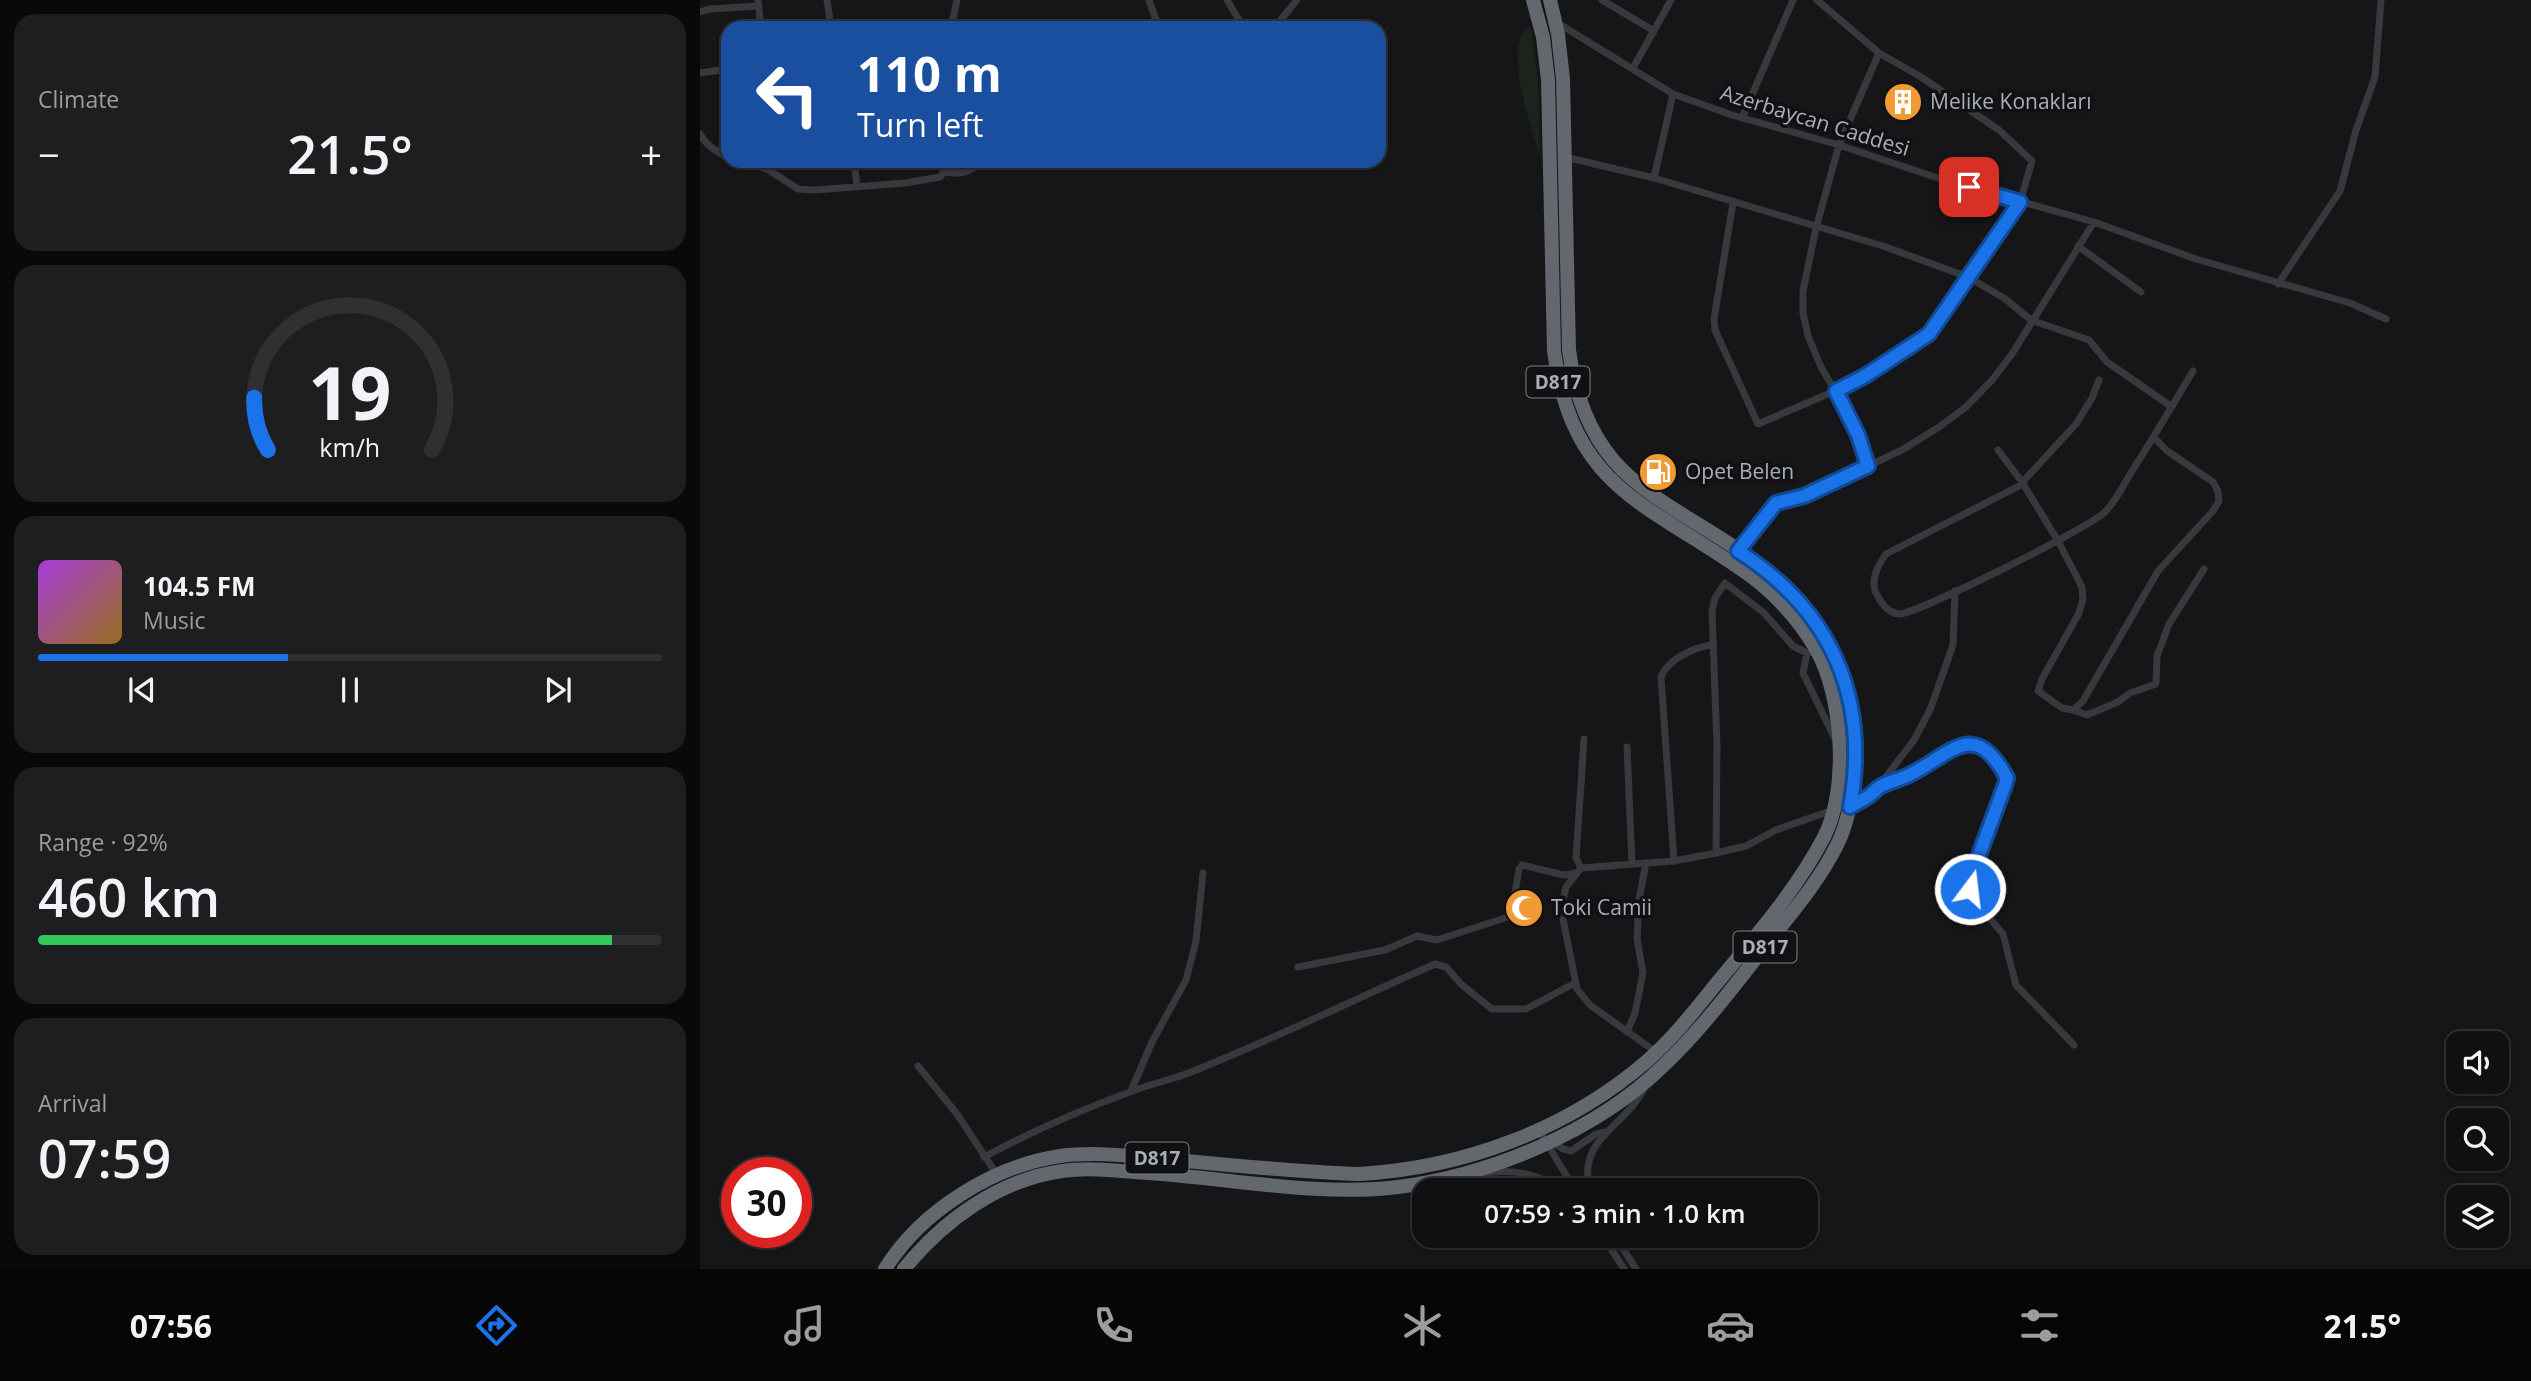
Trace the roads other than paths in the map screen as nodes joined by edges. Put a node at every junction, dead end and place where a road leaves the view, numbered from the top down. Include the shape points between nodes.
1 (827, 0) edge
2 (957, 0) edge
3 (1149, 0) edge
4 (1227, 0) edge
5 (1297, 0) edge
6 (1533, 0) edge
7 (1550, 0) edge
8 (1602, 0) edge
9 (1671, 0) edge
10 (1793, 0) edge
11 (1817, 0) edge
12 (2381, 0) edge
13 (758, 3) edge
14 (700, 12) edge
15 (760, 21) edge
16 (830, 21) edge
17 (952, 21) edge
18 (1156, 21) edge
19 (1240, 21) edge
20 (1280, 21) edge
21 (1555, 22) junction
22 (1654, 32) junction
23 (1879, 53) junction
24 (1633, 68) junction
25 (721, 70) edge
26 (700, 74) edge
27 (1673, 94) junction
28 (1742, 118) junction
29 (700, 134) edge
30 (1839, 145) junction
31 (721, 154) edge
32 (1565, 158) junction
33 (764, 168) edge
34 (855, 168) edge
35 (947, 168) edge
36 (974, 168) edge
37 (944, 171) junction
38 (1654, 178) junction
39 (857, 186) junction
40 (2020, 202) junction
41 (1733, 203) junction
42 (2094, 222) junction
43 (1816, 228) junction
44 (2078, 246) junction
45 (1968, 277) junction
46 (2278, 284) junction
47 (2141, 292) dead end
48 (2386, 319) dead end
49 (2031, 320) junction
50 (2193, 371) dead end
51 (2099, 380) dead end
52 (1836, 391) junction
53 (2172, 407) junction
54 (2154, 437) junction
55 (1998, 450) dead end
56 (1868, 466) junction
57 (2022, 482) junction
58 (2059, 541) junction
59 (1738, 551) junction
60 (2204, 569) dead end
61 (1955, 591) junction
62 (1712, 645) junction
63 (1818, 649) junction
64 (2073, 710) junction
65 (1584, 739) dead end
66 (1626, 747) dead end
67 (1841, 751) junction
68 (1877, 788) junction
69 (1850, 807) junction
70 (1834, 810) junction
71 (1716, 853) junction
72 (1674, 861) junction
73 (1646, 863) junction
74 (1632, 864) junction
75 (1579, 870) junction
76 (1203, 873) dead end
77 (1298, 967) dead end
78 (1576, 983) junction
79 (1628, 1032) junction
80 (2074, 1045) dead end
81 (1656, 1052) junction
82 (918, 1066) dead end
83 (1648, 1079) junction
84 (1131, 1091) junction
85 (1605, 1132) junction
86 (1546, 1138) junction
87 (984, 1157) junction
88 (1470, 1171) junction
89 (1541, 1178) edge
90 (1568, 1178) edge
91 (1588, 1178) edge
92 (991, 1179) junction
93 (1611, 1248) edge
94 (1623, 1248) edge
95 (886, 1269) edge
96 (904, 1269) edge
97 (1624, 1269) edge
98 (1636, 1269) edge

1 - 16 street
2 - 17 street
3 - 18 street
4 - 19 street
5 - 20 street
6 - 63 highway, D817 via 1548,80 1554,351 1568,414 1584,447 1609,480 1752,578
7 - 21 highway, D817
8 - 22 street
9 - 22 street
10 - 28 street
11 - 23 street
12 - 46 street via 2375,77 2340,191
13 - 14 street
13 - 15 street
21 - 24 street, Azerbaycan Caddesi
21 - 32 highway, D817 via 1563,79
22 - 24 street
23 - 30 street
23 - 40 street via 1999,130 2032,161
24 - 27 street, Azerbaycan Caddesi
25 - 26 street
27 - 28 street, Azerbaycan Caddesi
27 - 38 street
28 - 30 street, Azerbaycan Caddesi
29 - 31 street
30 - 40 street, Azerbaycan Caddesi
30 - 43 street
32 - 38 street
32 - 59 highway, D817 via 1569,350 1582,409 1596,439 1620,469 1644,490
33 - 39 street via 798,189
34 - 39 street
35 - 37 street
36 - 37 street via 955,174
37 - 39 street via 940,177
38 - 41 street
40 - 42 street, Azerbaycan Caddesi
40 - 45 street
41 - 43 street
41 - 52 street via 1715,330 1758,424
42 - 44 street
42 - 46 street, Azerbaycan Caddesi
43 - 45 street
43 - 52 street via 1802,313 1821,367
44 - 47 street
44 - 49 street
45 - 49 street
45 - 52 street via 1929,334
46 - 48 street, Azerbaycan Caddesi via 2350,303
49 - 53 street via 2089,340 2108,362
49 - 56 street via 2003,367 1966,407 1902,450
50 - 53 street
51 - 57 street via 2076,424
52 - 56 street
53 - 54 street
54 - 58 street via 2105,512
54 - 64 street via 2213,482 2219,500 2158,570 2084,701
55 - 57 street
56 - 59 street via 1804,496 1776,503
57 - 58 street
57 - 61 street via 1886,554 1878,564 1874,589 1890,611 1900,614
58 - 61 street
58 - 64 street via 2082,587 2083,599 2038,691
59 - 63 highway, D817 via 1762,566 1812,616
60 - 64 street via 2169,624 2157,656 2156,684 2087,715
61 - 68 street via 1953,645 1940,686 1914,740
62 - 63 street via 1712,611 1725,583 1763,613 1793,646
62 - 71 street
62 - 72 street via 1690,651 1661,677
63 - 67 highway, D817 via 1830,682
63 - 67 street via 1803,673
63 - 69 highway, D817 via 1845,678 1853,716 1856,748
65 - 75 street
66 - 74 street
67 - 70 highway, D817
68 - 69 street
68 - 80 street via 1964,744 1978,746 2002,768 2007,778 1970,889 2003,934 2016,985
69 - 83 highway, D817 via 1839,841 1798,904 1700,1028
70 - 71 street via 1746,846
70 - 81 highway, D817 via 1825,835 1786,895
71 - 72 street
72 - 73 street
73 - 74 street
73 - 79 street via 1637,940 1643,973
74 - 75 street
75 - 77 street via 1564,875 1522,865 1511,916 1437,940 1418,936 1385,950
75 - 78 street via 1566,887 1561,909
76 - 84 street via 1196,941 1186,980
78 - 79 street via 1590,1005
78 - 84 street via 1526,1009 1492,1009 1446,967 1435,964 1289,1032 1187,1074
79 - 81 street
81 - 86 highway, D817
82 - 87 street
83 - 85 street via 1637,1103
83 - 86 highway, D817 via 1590,1121
84 - 87 street
85 - 86 street via 1571,1151
85 - 91 street via 1589,1158
86 - 88 highway, D817
86 - 90 street
86 - 92 highway, D817 via 1395,1172 1317,1173 1110,1155 1061,1156 1022,1165
87 - 92 street
87 - 92 street
88 - 89 street
88 - 96 highway, D817 via 1396,1187 1358,1189 1110,1170 1063,1171 1027,1180 980,1202 925,1243
92 - 95 highway, D817 via 947,1205 915,1232
93 - 97 street
94 - 98 street

